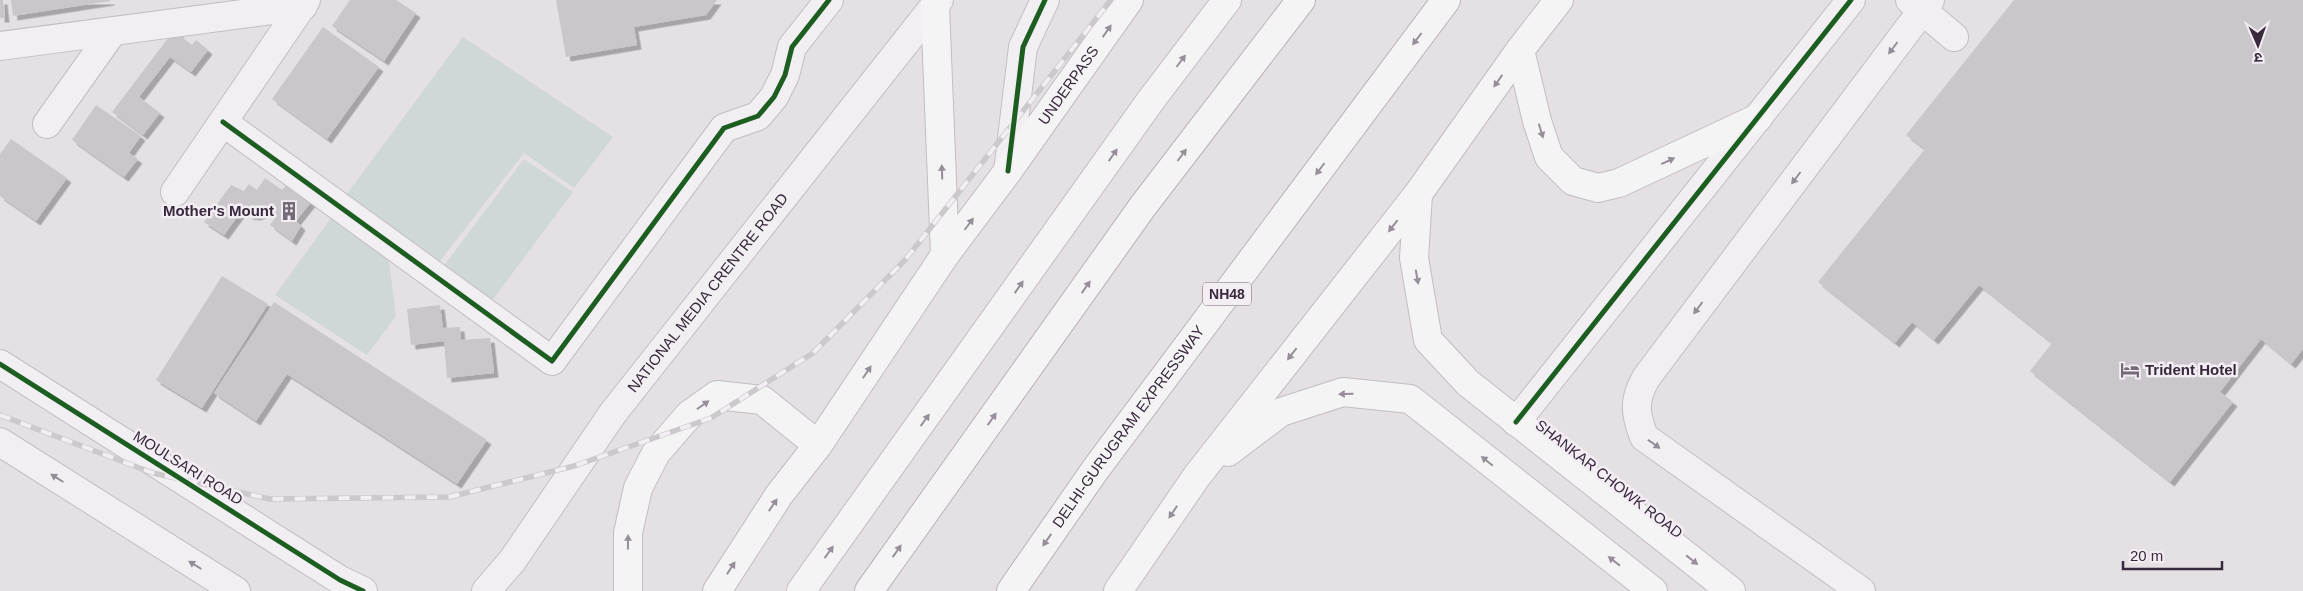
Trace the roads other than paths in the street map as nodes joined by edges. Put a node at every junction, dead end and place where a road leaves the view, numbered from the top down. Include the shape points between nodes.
1 (829, 0) edge
2 (1045, 0) edge
3 (1129, 0) edge
4 (1227, 0) edge
5 (1301, 0) edge
6 (1446, 0) edge
7 (1559, 0) edge
8 (1850, 0) edge
9 (304, 3) edge
10 (937, 3) edge
11 (1921, 3) edge
12 (113, 31) junction
13 (1954, 37) dead end
14 (0, 46) edge
15 (1520, 50) junction
16 (1758, 118) junction
17 (223, 122) junction
18 (47, 124) dead end
19 (1008, 171) junction
20 (175, 192) dead end
21 (1418, 194) junction
22 (945, 255) junction
23 (0, 364) edge
24 (1516, 422) junction
25 (0, 442) edge
26 (818, 445) junction
27 (1197, 476) junction
28 (236, 591) edge
29 (363, 591) edge
30 (486, 591) edge
31 (628, 591) edge
32 (717, 591) edge
33 (801, 591) edge
34 (869, 591) edge
35 (1011, 591) edge
36 (1118, 591) edge
37 (1653, 591) edge
38 (1731, 591) edge
39 (1861, 591) edge

1 - 17 street via 792,48 785,75 774,97 758,116 724,128 552,361
2 - 19 street via 1022,47
19 -> 3 main road, UNDERPASS
33 -> 4 main road via 1151,100
34 -> 5 main road via 1143,206
6 -> 35 main road, DELHI-GURUGRAM EXPRESSWAY / NH48 via 1101,462
7 - 15 main road
8 - 16 street
9 - 12 street
9 - 17 street
22 -> 10 main road
10 - 30 street, NATIONAL MEDIA CRENTRE ROAD via 613,413 512,561
11 - 13 street
11 -> 39 street via 1637,393 1636,416 1644,437
12 - 14 street
12 - 18 street
15 -> 16 main road via 1549,157 1573,181 1598,188 1619,183
15 -> 21 main road
16 - 24 street
17 - 20 street
22 -> 19 main road, UNDERPASS
21 -> 24 main road, SHANKAR CHOWK ROAD via 1414,258 1428,340 1468,384
21 -> 27 main road
26 -> 22 main road, UNDERPASS
23 - 29 street, MOULSARI ROAD via 340,580
24 -> 38 main road, SHANKAR CHOWK ROAD
28 -> 25 street
31 -> 26 main road via 628,534 638,488 656,453 688,415 717,395 762,400
32 -> 26 main road, UNDERPASS via 779,495
27 -> 36 main road
37 -> 27 main road via 1410,399 1343,392 1281,412

